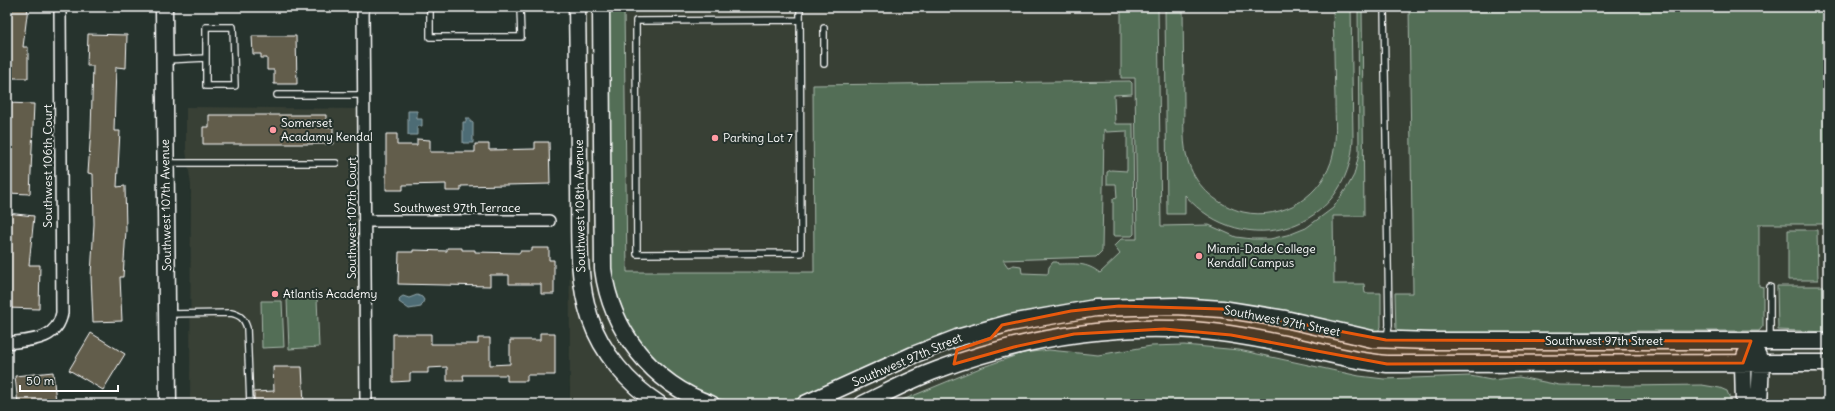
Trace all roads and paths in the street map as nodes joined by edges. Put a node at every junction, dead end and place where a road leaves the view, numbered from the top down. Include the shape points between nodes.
1 (60, 7) edge
2 (164, 7) edge
3 (363, 7) edge
4 (430, 7) edge
5 (520, 7) edge
6 (577, 7) edge
7 (600, 7) edge
8 (800, 7) edge
9 (1384, 7) edge
10 (800, 20) junction
11 (824, 28) dead end
12 (206, 58) junction
13 (164, 60) junction
14 (824, 64) dead end
15 (277, 95) dead end
16 (364, 95) junction
17 (165, 163) junction
18 (336, 163) dead end
19 (365, 221) junction
20 (549, 221) dead end
21 (1770, 288) dead end
22 (167, 314) junction
23 (1002, 325) junction
24 (1386, 340) junction
25 (1751, 341) junction
26 (1770, 341) junction
27 (1828, 341) edge
28 (7, 343) edge
29 (1305, 348) junction
30 (1743, 363) junction
31 (1761, 363) junction
32 (954, 364) junction
33 (1828, 364) edge
34 (168, 404) edge
35 (250, 404) edge
36 (366, 404) edge
37 (659, 404) edge
38 (711, 404) edge
39 (805, 404) edge
40 (863, 404) edge
41 (1744, 404) edge
42 (1759, 404) edge

1 - 28 street, Southwest 106th Court via 62,303 59,324 52,332 40,338
2 - 13 street, Southwest 107th Avenue
3 - 16 street, Southwest 107th Court
4 - 5 lane via 430,38 521,37
6 - 37 street, Southwest 108th Avenue via 580,252 583,290 595,331 614,362 638,389
7 - 38 street, Southwest 108th Avenue via 602,249 605,284 611,304 633,347 654,370 681,390
8 - 10 lane
9 - 24 lane via 1389,325
10 - 10 lane via 636,21 637,254 801,253
11 - 14 lane
12 - 12 lane via 206,86 235,86 233,27 206,27
12 - 13 lane
13 - 17 street, Southwest 107th Avenue
15 - 16 lane
16 - 19 street, Southwest 107th Court
17 - 18 lane
17 - 22 street, Southwest 107th Avenue
19 - 20 street, Southwest 97th Terrace
19 - 36 street, Southwest 107th Court
21 - 26 lane
22 - 34 street, Southwest 107th Avenue
22 - 35 lane via 230,313 239,315 244,320 247,328
23 - 24 street, Southwest 97th Street via 1095,308 1176,306 1255,314
23 - 32 street via 991,338 957,350
23 - 39 street, Southwest 97th Street via 957,338 913,355
24 - 25 street, Southwest 97th Street
24 - 29 street via 1383,349 1376,353 1330,346
25 - 26 street, Southwest 97th Street
25 - 30 street
25 - 31 street
26 - 27 street, Southwest 97th Street
29 - 30 street, Southwest 97th Street via 1366,362 1412,365
29 - 32 street, Southwest 97th Street via 1216,333 1141,330 1058,337
30 - 31 street, Southwest 97th Street
30 - 41 street
31 - 33 street, Southwest 97th Street
31 - 42 street
32 - 40 street, Southwest 97th Street

